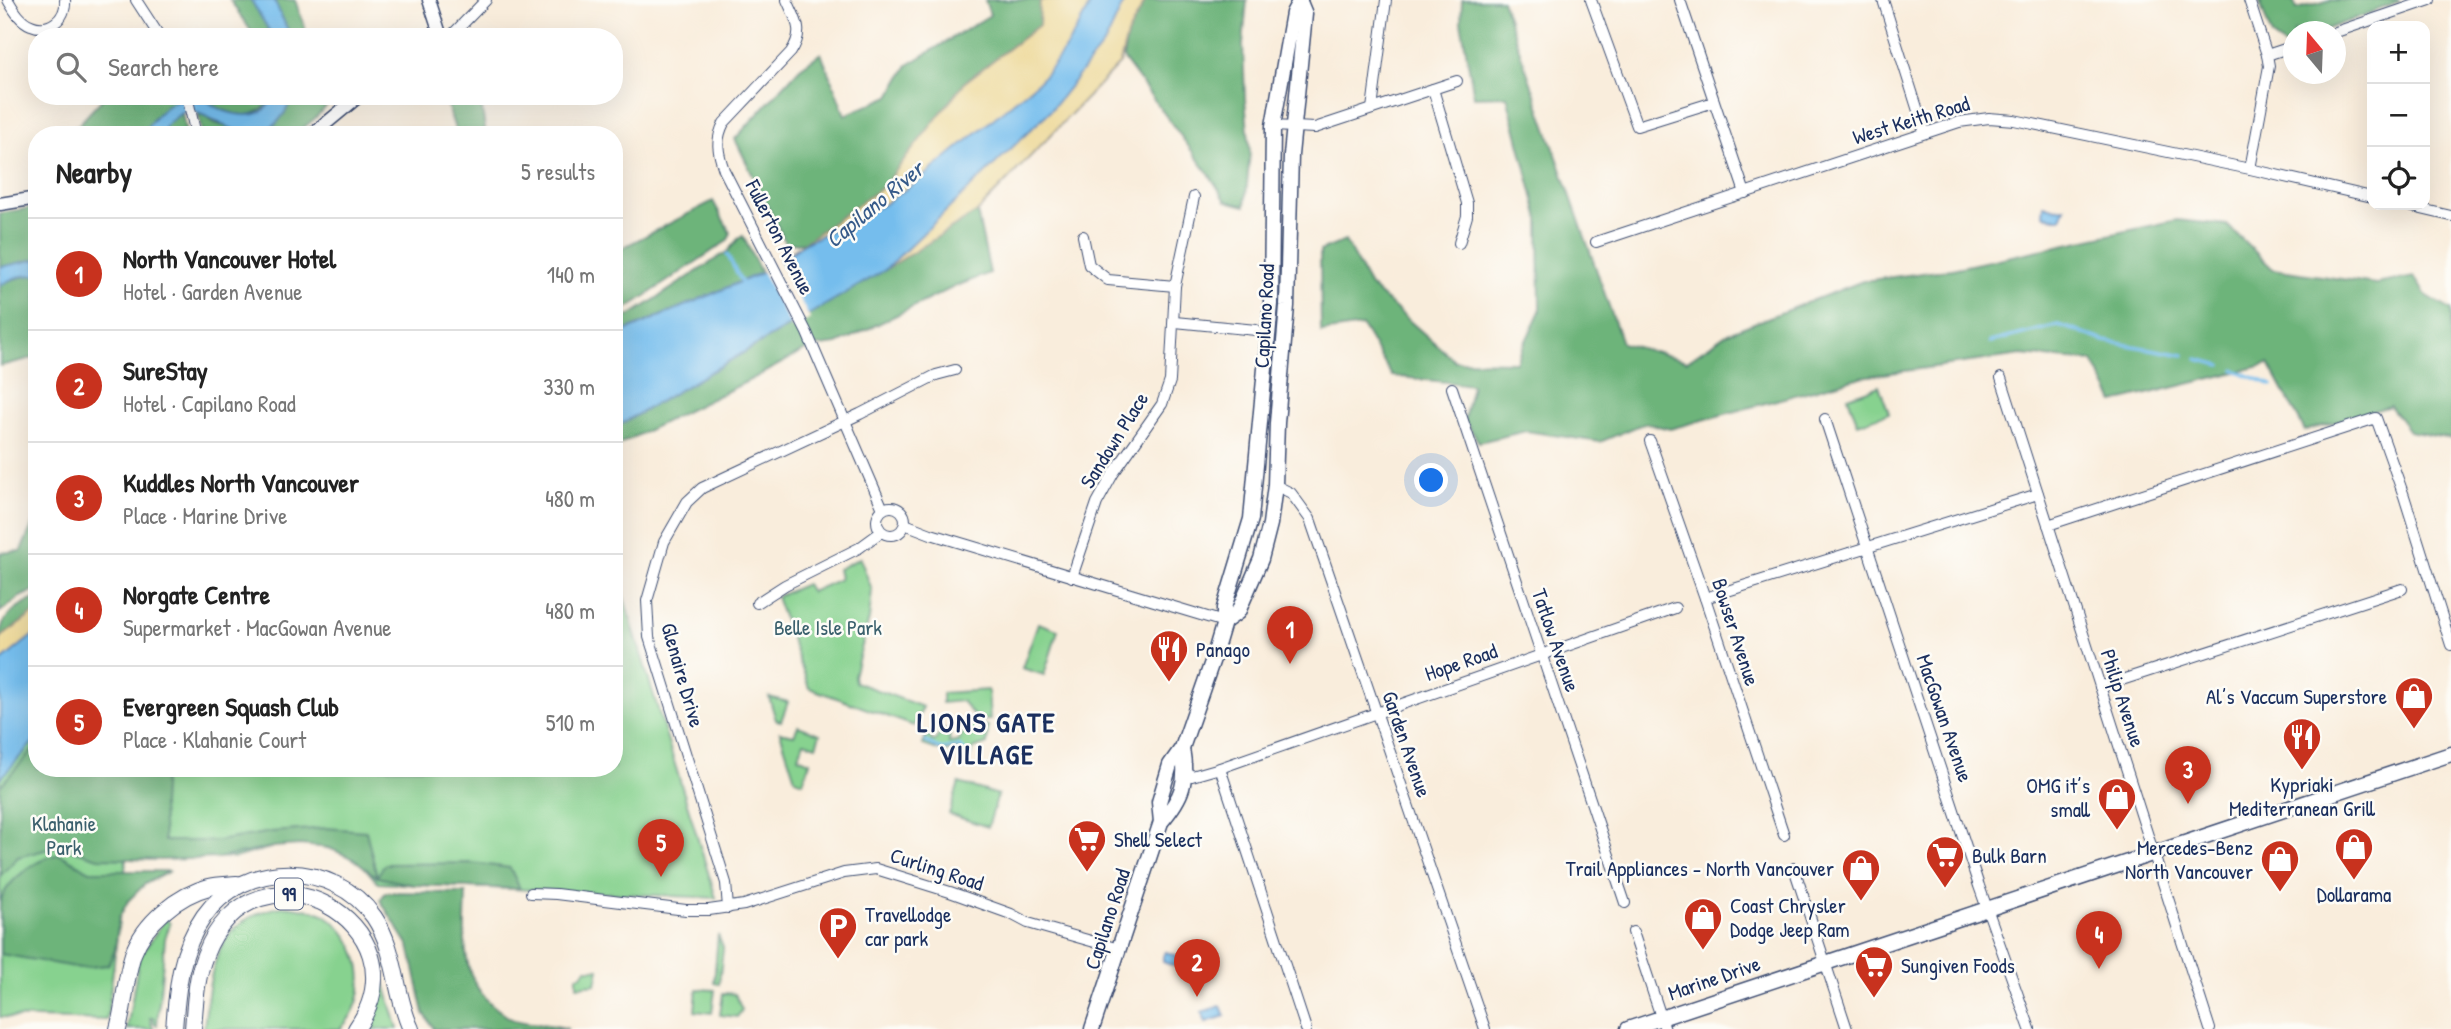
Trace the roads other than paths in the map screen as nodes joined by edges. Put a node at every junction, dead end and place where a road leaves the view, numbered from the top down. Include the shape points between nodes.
1 (8, 0) edge
2 (65, 0) edge
3 (136, 0) edge
4 (429, 0) edge
5 (486, 0) edge
6 (787, 0) edge
7 (1386, 0) edge
8 (1591, 0) edge
9 (1681, 0) edge
10 (1883, 0) edge
11 (2249, 0) edge
12 (2430, 0) edge
13 (1300, 1) edge
14 (154, 28) edge
15 (438, 28) edge
16 (459, 28) edge
17 (2346, 29) edge
18 (2283, 50) edge
19 (2267, 55) junction
20 (1457, 81) dead end
21 (1433, 89) junction
22 (1714, 102) junction
23 (189, 105) edge
24 (348, 105) edge
25 (1372, 109) junction
26 (194, 126) edge
27 (323, 126) edge
28 (1273, 126) junction
29 (1294, 126) junction
30 (1925, 133) junction
31 (2249, 169) junction
32 (1745, 193) junction
33 (2367, 196) edge
34 (1194, 197) dead end
35 (28, 199) edge
36 (0, 204) edge
37 (2428, 210) edge
38 (2451, 215) edge
39 (1083, 236) dead end
40 (1596, 242) dead end
41 (1459, 243) dead end
42 (1175, 286) junction
43 (1175, 323) junction
44 (1256, 330) dead end
45 (956, 370) dead end
46 (2001, 378) dead end
47 (1265, 381) junction
48 (1452, 388) dead end
49 (1825, 419) dead end
50 (845, 421) junction
51 (1650, 441) dead end
52 (1275, 485) junction
53 (2038, 494) junction
54 (883, 509) junction
55 (905, 524) junction
56 (2048, 525) junction
57 (881, 532) junction
58 (1867, 549) junction
59 (1072, 577) junction
60 (2402, 589) dead end
61 (1705, 598) junction
62 (757, 603) dead end
63 (1675, 608) dead end
64 (1224, 622) junction
65 (2451, 645) edge
66 (1541, 654) junction
67 (2100, 687) junction
68 (1376, 712) junction
69 (1182, 748) junction
70 (2451, 754) edge
71 (1220, 768) junction
72 (1186, 772) junction
73 (1161, 822) junction
74 (1784, 835) dead end
75 (2153, 854) junction
76 (1794, 868) dead end
77 (239, 884) junction
78 (531, 893) dead end
79 (1625, 903) dead end
80 (728, 908) junction
81 (1987, 910) junction
82 (1633, 932) dead end
83 (1119, 950) junction
84 (1826, 963) junction
85 (1663, 1023) edge
86 (118, 1029) edge
87 (174, 1029) edge
88 (193, 1029) edge
89 (356, 1029) edge
90 (411, 1029) edge
91 (1092, 1029) edge
92 (1306, 1029) edge
93 (1485, 1029) edge
94 (1628, 1029) edge
95 (1847, 1029) edge
96 (2030, 1029) edge
97 (2210, 1029) edge

1 - 2 street via 17,15 39,27 60,19
3 - 14 street
4 - 15 street
5 - 16 street
6 - 50 street, Fullerton Avenue via 800,39 724,123 718,154
7 - 25 street
8 - 22 street via 1637,127
9 - 22 street
10 - 30 street
11 - 19 street
12 - 17 street
13 - 28 main road, Capilano Road via 1293,13
13 - 29 main road, Capilano Road via 1305,15
18 - 19 street
19 - 31 street via 2269,66
20 - 21 street
21 - 25 street
21 - 41 street via 1467,203
22 - 32 street
23 - 26 street
24 - 27 street
25 - 29 street via 1315,128
28 - 29 street
28 - 47 main road, Capilano Road
29 - 52 main road, Capilano Road
30 - 31 street, West Keith Road via 1975,118 2003,119
30 - 32 street, West Keith Road
31 - 33 street, West Keith Road
32 - 40 street, West Keith Road
34 - 42 street, Sandown Place
35 - 36 street
37 - 38 street
39 - 42 street via 1088,265 1108,280
42 - 43 street, Sandown Place
43 - 44 street
43 - 59 street, Sandown Place via 1170,381 1162,404 1112,474
45 - 50 street, Glenaire Drive
46 - 53 street, Philip Avenue
47 - 52 main road via 1271,397 1269,474
47 - 64 main road, Capilano Road via 1251,519 1224,608
48 - 66 street, Tatlow Avenue
49 - 58 street, MacGowan Avenue
50 - 54 street, Fullerton Avenue
50 - 80 street, Glenaire Drive via 702,488 687,502 664,542 647,601 649,637 726,883
51 - 61 street, Bowser Avenue
52 - 64 main road, Capilano Road via 1261,559 1238,612
52 - 68 street, Garden Avenue via 1291,493 1310,519
53 - 56 street, Philip Avenue
53 - 58 street
54 - 55 street via 897,508
54 - 57 street via 877,520
55 - 57 street via 893,536
55 - 59 street
56 - 65 street via 2376,418
56 - 67 street, Philip Avenue
57 - 62 street
58 - 61 street
58 - 81 street, MacGowan Avenue
59 - 64 street
60 - 67 street
61 - 74 street, Bowser Avenue
63 - 66 street, Hope Road
64 - 69 main road, Capilano Road
66 - 68 street, Hope Road
66 - 79 street, Tatlow Avenue
67 - 75 street, Philip Avenue
68 - 71 street, Hope Road
68 - 93 street, Garden Avenue
69 - 72 main road
69 - 73 main road, Capilano Road via 1170,765 1159,802
70 - 75 main road, Marine Drive
71 - 72 street, Hope Road via 1192,776
71 - 92 street
72 - 73 main road, Capilano Road via 1176,804
73 - 83 main road, Capilano Road
75 - 81 main road, Marine Drive
75 - 97 street, Philip Avenue
76 - 84 street
77 - 86 highway via 208,887 193,894 165,911 146,930 130,964
77 - 87 highway via 204,916 187,948
77 - 90 highway via 274,874 300,874 336,885 360,902 383,933
78 - 80 street, Curling Road via 686,910
80 - 83 street, Curling Road via 844,873 876,869
81 - 84 main road, Marine Drive
81 - 96 street, MacGowan Avenue
82 - 85 street
83 - 91 main road, Capilano Road
84 - 85 main road, Marine Drive
84 - 95 street
85 - 94 main road, Marine Drive
88 - 89 highway, 99 via 205,955 220,928 257,899 289,894 333,907 364,942 372,989

